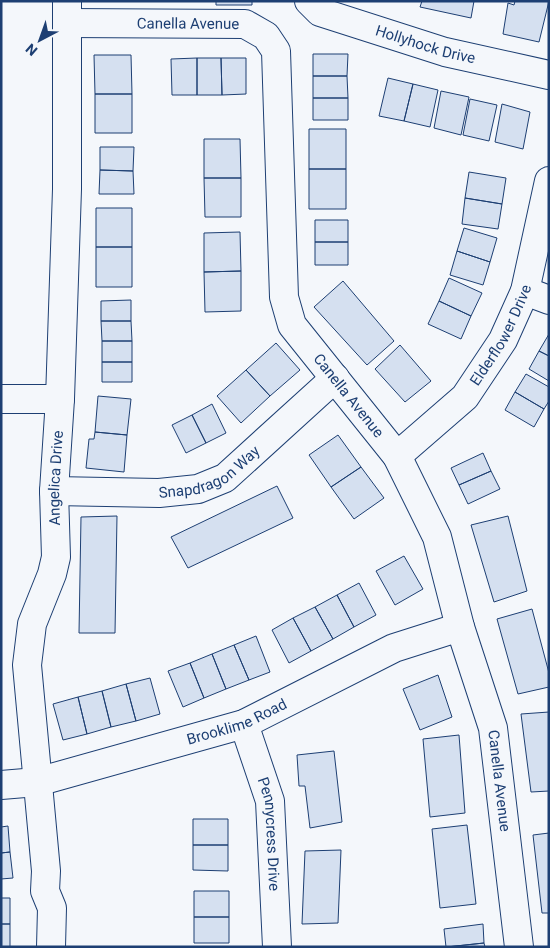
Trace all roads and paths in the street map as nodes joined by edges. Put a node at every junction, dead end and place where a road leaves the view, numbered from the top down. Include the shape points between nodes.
1 (309, 1) edge
2 (67, 12) edge
3 (549, 75) edge
4 (549, 181) edge
5 (537, 295) edge
6 (335, 378) junction
7 (1, 399) edge
8 (60, 399) junction
9 (397, 456) junction
10 (54, 491) junction
11 (460, 627) junction
12 (244, 724) junction
13 (38, 782) junction
14 (1, 785) edge
15 (51, 947) edge
16 (277, 947) edge
17 (519, 947) edge

1 - 3 street, Hollyhock Drive via 320,12 445,52
2 - 6 street, Canella Avenue via 245,24 266,36 276,51 284,297 292,325
2 - 8 street, Angelica Drive
4 - 5 street, Elderflower Drive
5 - 9 street, Elderflower Drive via 464,397
6 - 9 street, Canella Avenue
6 - 10 street, Snapdragon Way via 225,478 198,489 159,493
7 - 8 street
8 - 10 street, Angelica Drive
9 - 11 street, Canella Avenue via 437,537
10 - 13 street, Angelica Drive via 56,558 32,624 27,665
11 - 12 street, Brooklime Road via 394,648
11 - 17 street, Canella Avenue via 493,728
12 - 13 street, Brooklime Road
12 - 16 street, Pennycress Drive via 270,802
13 - 14 street, Brooklime Road
13 - 15 street, Angelica Drive via 45,891 52,908

